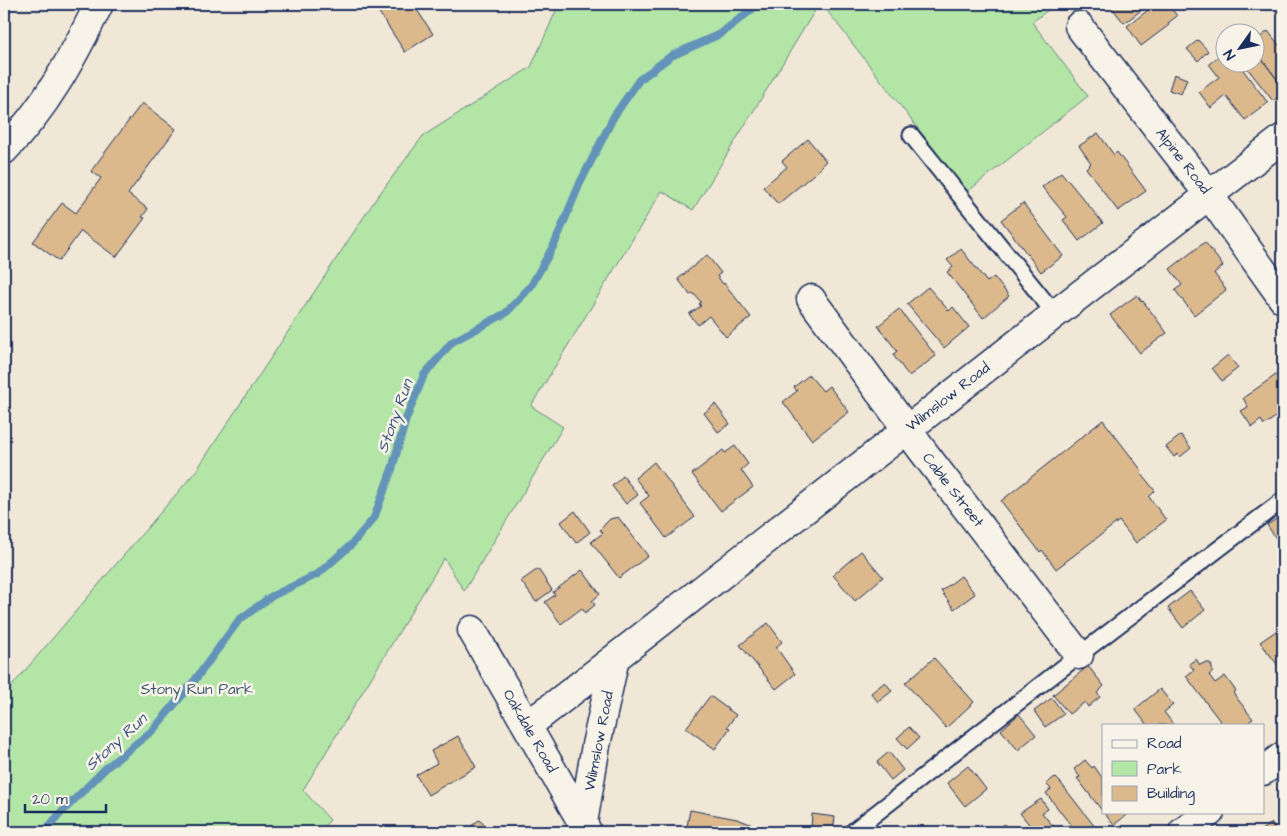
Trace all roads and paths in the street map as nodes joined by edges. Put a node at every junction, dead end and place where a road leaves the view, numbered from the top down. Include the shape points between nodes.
1 (99, 4) edge
2 (1079, 26) dead end
3 (911, 135) dead end
4 (1283, 138) edge
5 (4, 150) edge
6 (1209, 195) junction
7 (811, 299) dead end
8 (1283, 299) edge
9 (1055, 314) junction
10 (907, 430) junction
11 (1283, 500) edge
12 (472, 630) dead end
13 (1080, 655) junction
14 (615, 658) junction
15 (527, 726) junction
16 (1283, 756) edge
17 (1264, 770) edge
18 (1207, 814) edge
19 (586, 828) edge
20 (852, 832) edge
21 (1184, 832) edge

1 - 5 street via 60,78 38,111
2 - 6 street, Alpine Road
3 - 9 lane
4 - 6 street, Wilmslow Road
6 - 8 street, Alpine Road
6 - 9 street, Wilmslow Road
7 - 10 street, Cable Street
9 - 10 street, Wilmslow Road
10 - 13 street, Cable Street
10 - 14 street, Wilmslow Road
11 - 13 lane
12 - 15 street, Oakdale Road
13 - 20 lane
14 - 15 street, Wilmslow Road
14 - 19 street, Wilmslow Road via 596,745
15 - 19 street, Oakdale Road
16 - 17 street
18 - 21 street

